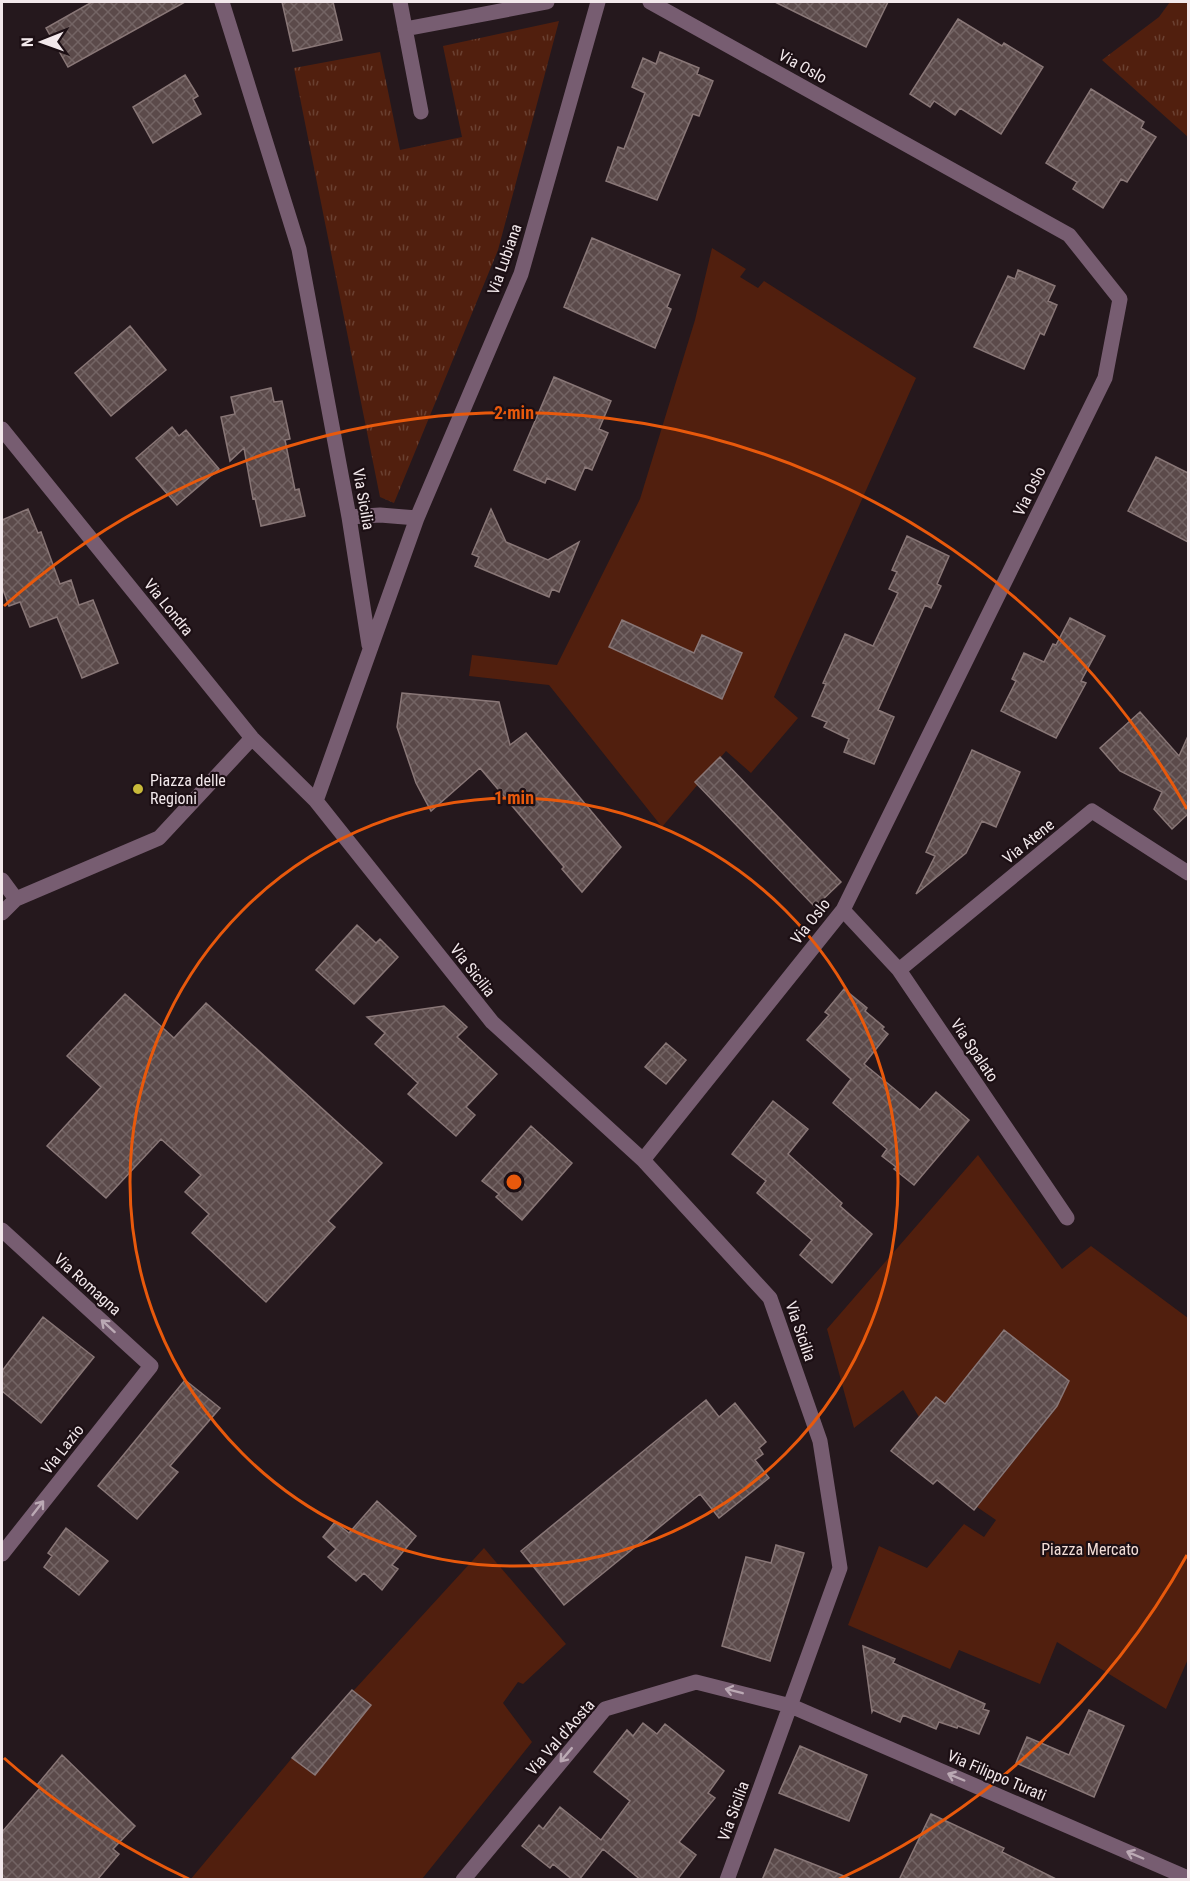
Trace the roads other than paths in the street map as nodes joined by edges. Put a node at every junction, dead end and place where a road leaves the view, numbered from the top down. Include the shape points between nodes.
1 (222, 2) edge
2 (400, 2) edge
3 (547, 2) edge
4 (598, 2) edge
5 (650, 2) edge
6 (405, 29) junction
7 (421, 112) dead end
8 (2, 429) edge
9 (349, 517) junction
10 (417, 518) junction
11 (370, 648) junction
12 (252, 738) junction
13 (316, 801) junction
14 (1188, 873) edge
15 (2, 880) edge
16 (16, 899) junction
17 (843, 910) junction
18 (2, 913) edge
19 (899, 970) junction
20 (643, 1160) junction
21 (1067, 1218) dead end
22 (2, 1230) edge
23 (151, 1366) joint
24 (2, 1554) edge
25 (791, 1706) junction
26 (1188, 1878) edge
27 (463, 1880) edge
28 (727, 1880) edge

1 - 9 street, Via Sicilia via 299,249
2 - 6 street
3 - 6 street
4 - 10 street, Via Lubiana via 521,274
5 - 17 street, Via Oslo via 1070,235 1120,299 1104,378
6 - 7 street
8 - 12 street, Via Londra
9 - 10 street
9 - 11 street, Via Sicilia
10 - 11 street, Via Lubiana
11 - 13 street, Via Sicilia
12 - 13 street, Via Londra
12 - 16 street via 159,838
13 - 20 street, Via Sicilia via 492,1022
14 - 19 street, Via Atene via 1092,811
15 - 16 street
16 - 18 street
17 - 19 street, Via Spalato
17 - 20 street, Via Oslo
19 - 21 street, Via Spalato
20 - 25 street, Via Sicilia via 770,1298 820,1441 840,1568
23 -> 22 street, Via Romagna
24 -> 23 street, Via Lazio
26 -> 25 street, Via Filippo Turati
25 -> 27 street, Via Val d'Aosta via 696,1682 605,1709
25 - 28 street, Via Sicilia

